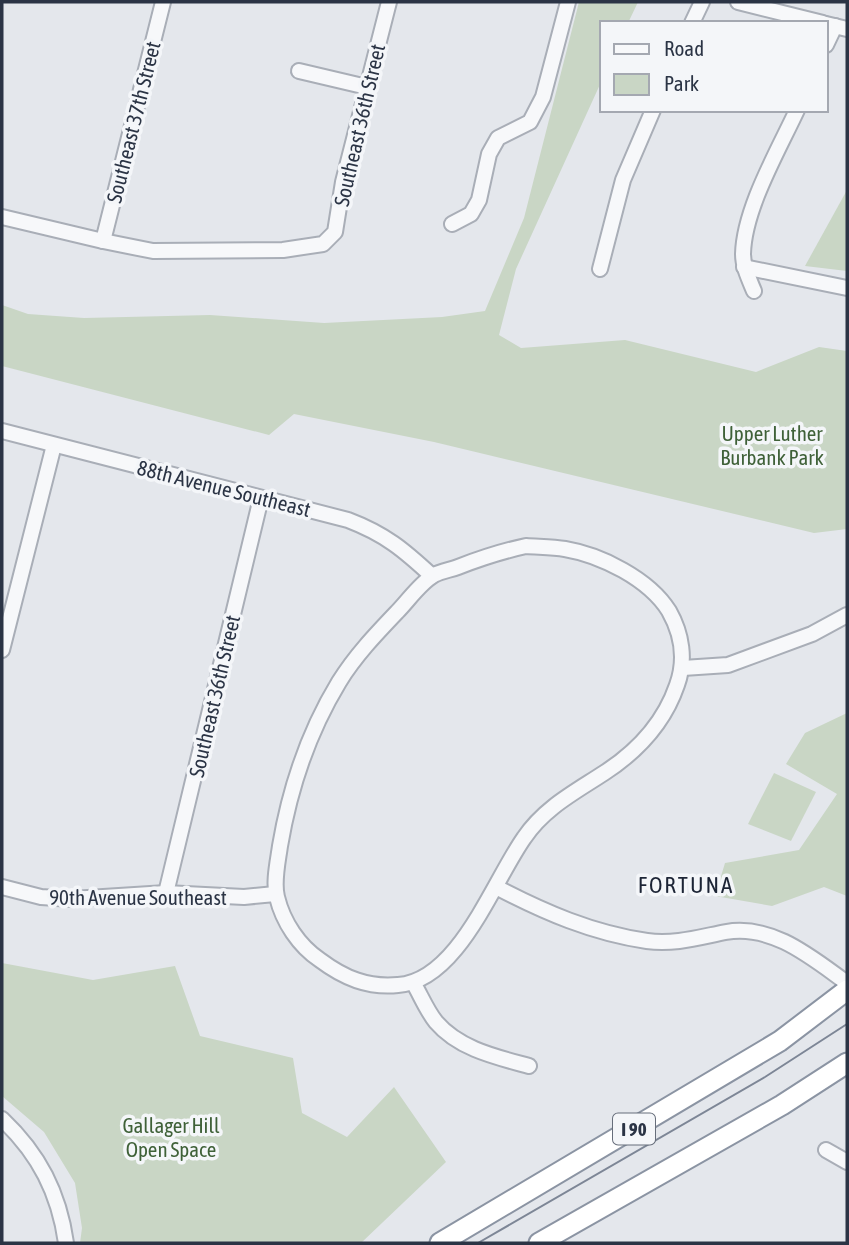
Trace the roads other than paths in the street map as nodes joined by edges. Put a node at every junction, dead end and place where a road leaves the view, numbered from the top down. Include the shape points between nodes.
1 (163, 2) edge
2 (389, 2) edge
3 (568, 2) edge
4 (702, 2) edge
5 (738, 2) edge
6 (779, 7) edge
7 (693, 21) edge
8 (821, 21) edge
9 (299, 71) dead end
10 (367, 87) junction
11 (652, 112) edge
12 (796, 112) edge
13 (2, 217) edge
14 (452, 224) dead end
15 (103, 242) junction
16 (744, 267) junction
17 (600, 269) dead end
18 (847, 288) edge
19 (754, 290) dead end
20 (2, 431) edge
21 (54, 445) junction
22 (261, 498) junction
23 (432, 576) junction
24 (847, 615) edge
25 (2, 650) edge
26 (683, 668) junction
27 (2, 887) edge
28 (496, 887) junction
29 (166, 893) junction
30 (275, 894) junction
31 (845, 983) edge
32 (414, 984) junction
33 (847, 1063) edge
34 (529, 1066) dead end
35 (2, 1119) edge
36 (826, 1150) dead end
37 (847, 1162) edge
38 (66, 1243) edge
39 (440, 1243) edge
40 (539, 1243) edge

1 - 15 street, Southeast 37th Street
2 - 10 street, Southeast 36th Street
3 - 14 street via 543,97 530,122 498,138 489,154 479,200 471,214
4 - 7 street
5 - 6 street
6 - 8 street
9 - 10 street
10 - 15 street, Southeast 36th Street via 335,232 323,244 283,250 153,251
11 - 17 street via 620,191
12 - 16 street via 750,216
13 - 15 street
16 - 18 street
16 - 19 street
20 - 21 street, 88th Avenue Southeast
21 - 22 street, 88th Avenue Southeast
21 - 25 street
22 - 23 street, 88th Avenue Southeast via 370,528 398,545
22 - 29 street, Southeast 36th Street
23 - 26 street via 526,546 566,549 610,564 662,600 680,632
23 - 30 street via 359,653 318,720 296,771
24 - 26 street via 813,634 728,665
26 - 28 street via 669,708 648,738 544,814 524,837
27 - 29 street, 90th Avenue Southeast via 72,899
28 - 31 street via 559,918 648,941 679,942 730,932 761,934 794,946
28 - 32 street via 456,948 436,970
29 - 30 street, 90th Avenue Southeast
30 - 32 street via 299,941 338,974 368,985
31 - 39 highway, I 90 via 780,1041
32 - 34 street via 436,1021 463,1043
33 - 40 highway, I 90
35 - 38 street via 30,1148 46,1175 63,1220
36 - 37 street

